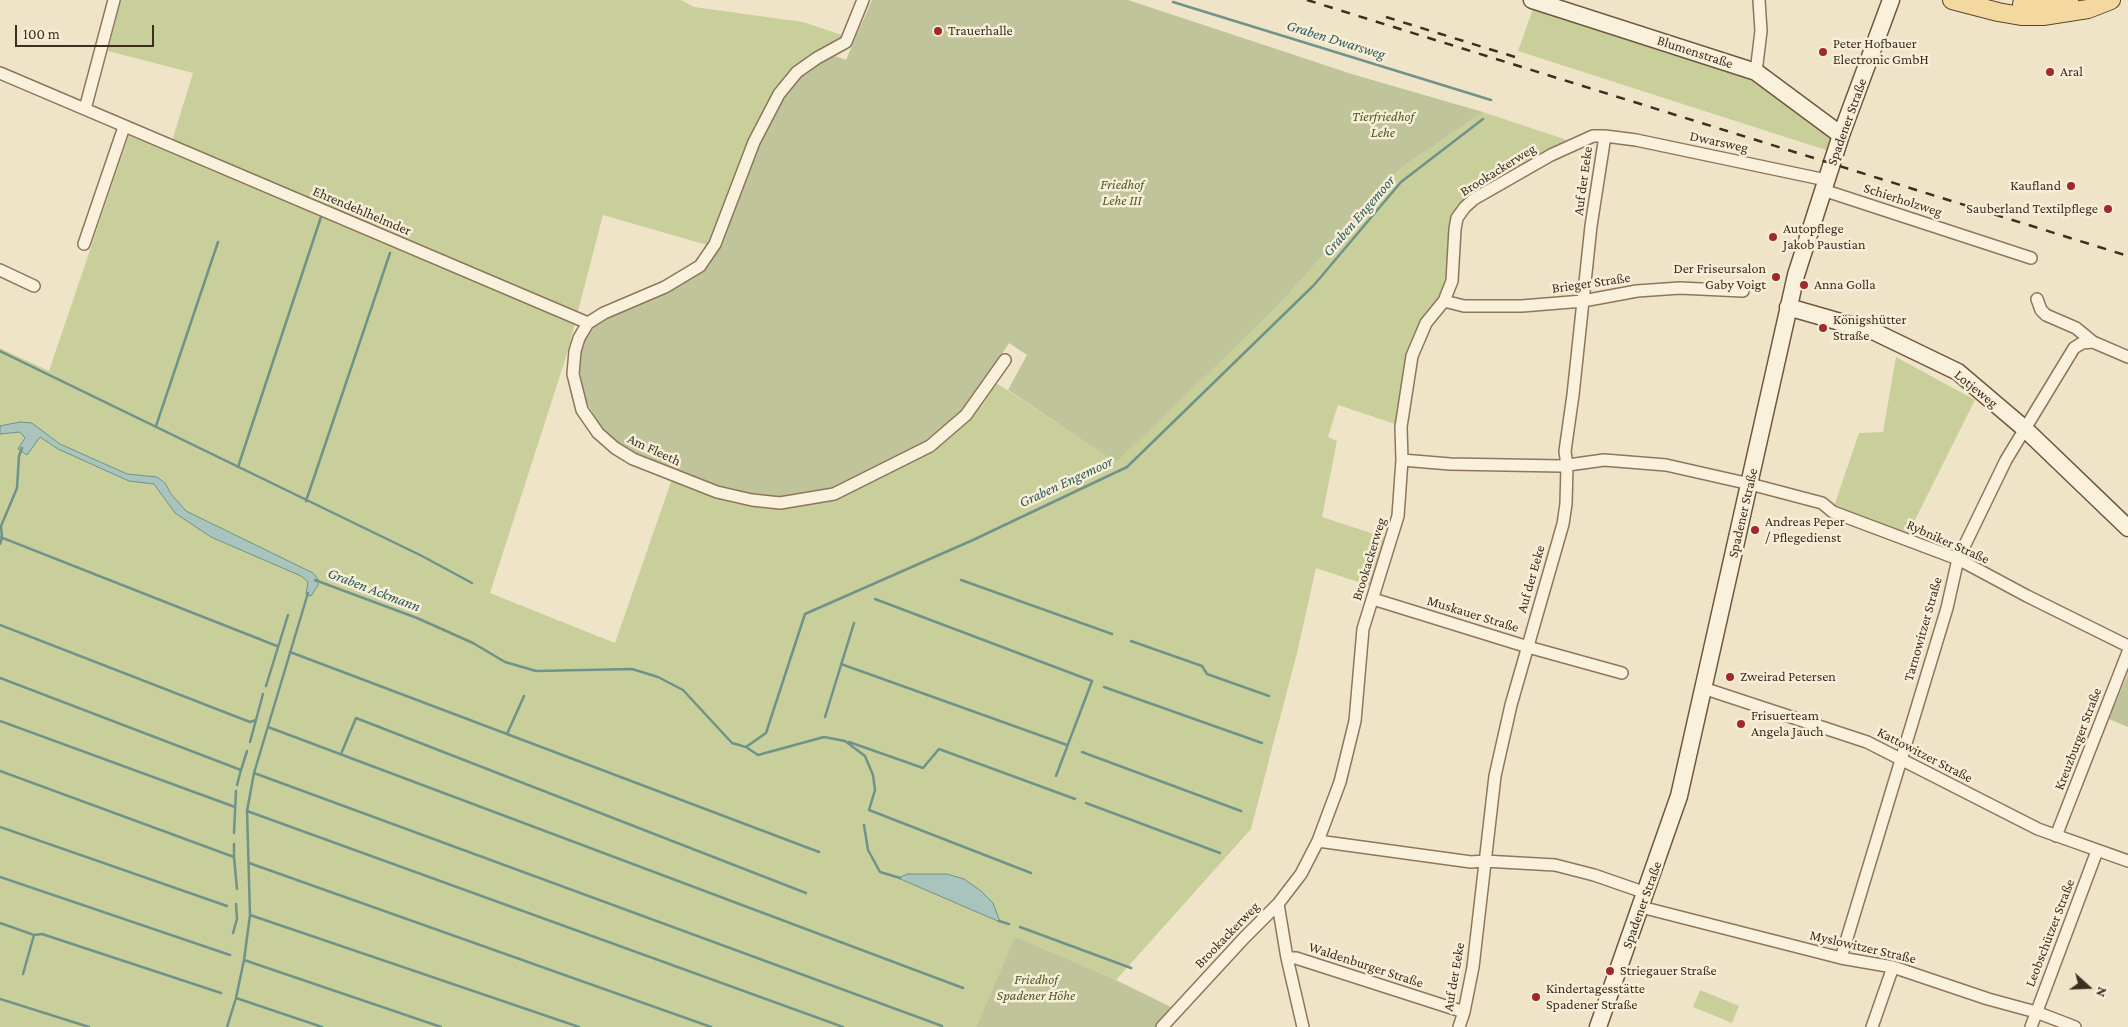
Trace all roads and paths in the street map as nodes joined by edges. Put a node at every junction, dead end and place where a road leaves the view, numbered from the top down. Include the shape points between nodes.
1 (114, 0) edge
2 (863, 0) edge
3 (1532, 0) edge
4 (1759, 0) edge
5 (1891, 0) edge
6 (1952, 0) edge
7 (2000, 0) edge
8 (2069, 0) edge
9 (2111, 0) edge
10 (1756, 72) junction
11 (0, 73) edge
12 (85, 109) junction
13 (124, 127) junction
14 (1841, 135) junction
15 (1605, 136) junction
16 (1825, 185) junction
17 (84, 244) dead end
18 (2031, 258) dead end
19 (0, 270) edge
20 (34, 286) dead end
21 (1743, 291) dead end
22 (2037, 299) dead end
23 (1444, 301) junction
24 (1583, 301) junction
25 (1788, 307) junction
26 (588, 324) junction
27 (2093, 342) junction
28 (2128, 357) edge
29 (1005, 360) dead end
30 (2025, 429) junction
31 (1402, 460) junction
32 (1567, 466) junction
33 (1750, 484) junction
34 (2128, 528) edge
35 (1958, 559) junction
36 (1373, 600) junction
37 (2128, 646) edge
38 (1528, 647) junction
39 (2128, 652) edge
40 (1622, 673) dead end
41 (1703, 688) junction
42 (1900, 760) junction
43 (2056, 836) junction
44 (1318, 841) junction
45 (2097, 851) junction
46 (1484, 861) junction
47 (2128, 861) edge
48 (1644, 900) junction
49 (1278, 904) junction
50 (1287, 958) junction
51 (1841, 958) junction
52 (1893, 966) junction
53 (1464, 1012) junction
54 (2036, 1012) junction
55 (1162, 1027) edge
56 (1303, 1027) edge
57 (1459, 1027) edge
58 (1598, 1027) edge
59 (1872, 1027) edge
60 (2031, 1027) edge
61 (2075, 1027) edge

1 - 12 street
2 - 26 street via 846,42 798,72 779,94 754,142 715,244 700,266 665,287 604,313
3 - 10 street, Blumenstraße
4 - 10 street via 1762,31
5 - 14 street, Spadener Straße
6 - 9 main road via 2021,16 2088,9
7 - 8 main road via 2042,4
10 - 14 street, Blumenstraße
11 - 12 street, Ehrendehlhelmder
12 - 13 street, Ehrendehlhelmder
13 - 17 street
13 - 26 street, Ehrendehlhelmder
14 - 16 street, Spadener Straße
15 - 16 street, Dwarsweg via 1636,140
15 - 23 street, Brookackerweg via 1593,136 1551,155 1465,207 1458,218 1452,281
15 - 24 street, Auf der Eeke
16 - 18 street, Schierholzweg
16 - 25 street, Spadener Straße
19 - 20 street
21 - 24 street, Brieger Straße via 1680,288 1637,291
22 - 27 street via 2046,315 2076,328
23 - 24 street, Brieger Straße via 1464,306 1522,306
23 - 31 street, Brookackerweg via 1426,322 1412,356 1401,423
24 - 32 street, Auf der Eeke via 1565,451
25 - 30 street, Lotjeweg via 1875,332 1958,372
25 - 33 street, Spadener Straße
26 - 29 street, Am Fleeth via 575,351 573,374 582,410 598,433 633,459 675,476 717,492 780,503 834,494 930,446 966,415
27 - 28 street
27 - 30 street, Tarnowitzer Straße via 2082,342 2074,348
30 - 34 street, Lotjeweg
30 - 35 street, Tarnowitzer Straße via 2006,460
31 - 32 street
31 - 36 street, Brookackerweg via 1398,516
32 - 33 street via 1604,460 1666,466
32 - 38 street, Auf der Eeke via 1563,524
33 - 35 street, Rybniker Straße via 1822,503 1833,512
33 - 41 street, Spadener Straße
35 - 37 street, Rybniker Straße
35 - 42 street, Tarnowitzer Straße via 1947,608
36 - 38 street, Muskauer Straße
36 - 44 street, Brookackerweg via 1363,629 1355,721 1340,782
38 - 40 street, Muskauer Straße
38 - 46 street, Auf der Eeke via 1495,776
39 - 43 street, Kreuzburger Straße
41 - 42 street, Kattowitzer Straße via 1867,742
41 - 48 street, Spadener Straße via 1679,796
42 - 43 street, Kattowitzer Straße
42 - 51 street, Tarnowitzer Straße
43 - 45 street, Kattowitzer Straße
44 - 46 street via 1471,862
44 - 49 street, Brookackerweg via 1301,874
45 - 47 street, Kattowitzer Straße
45 - 54 street, Leobschützer Straße
46 - 48 street via 1555,865 1594,875
46 - 53 street, Auf der Eeke via 1473,967
48 - 51 street, Myslowitzer Straße
48 - 58 street, Spadener Straße
49 - 50 street
49 - 55 street, Brookackerweg
50 - 53 street, Waldenburger Straße via 1296,958
50 - 56 street
51 - 52 street, Myslowitzer Straße
52 - 54 street, Myslowitzer Straße
52 - 59 street
53 - 57 street, Auf der Eeke
54 - 60 street, Leobschützer Straße
54 - 61 street, Myslowitzer Straße

